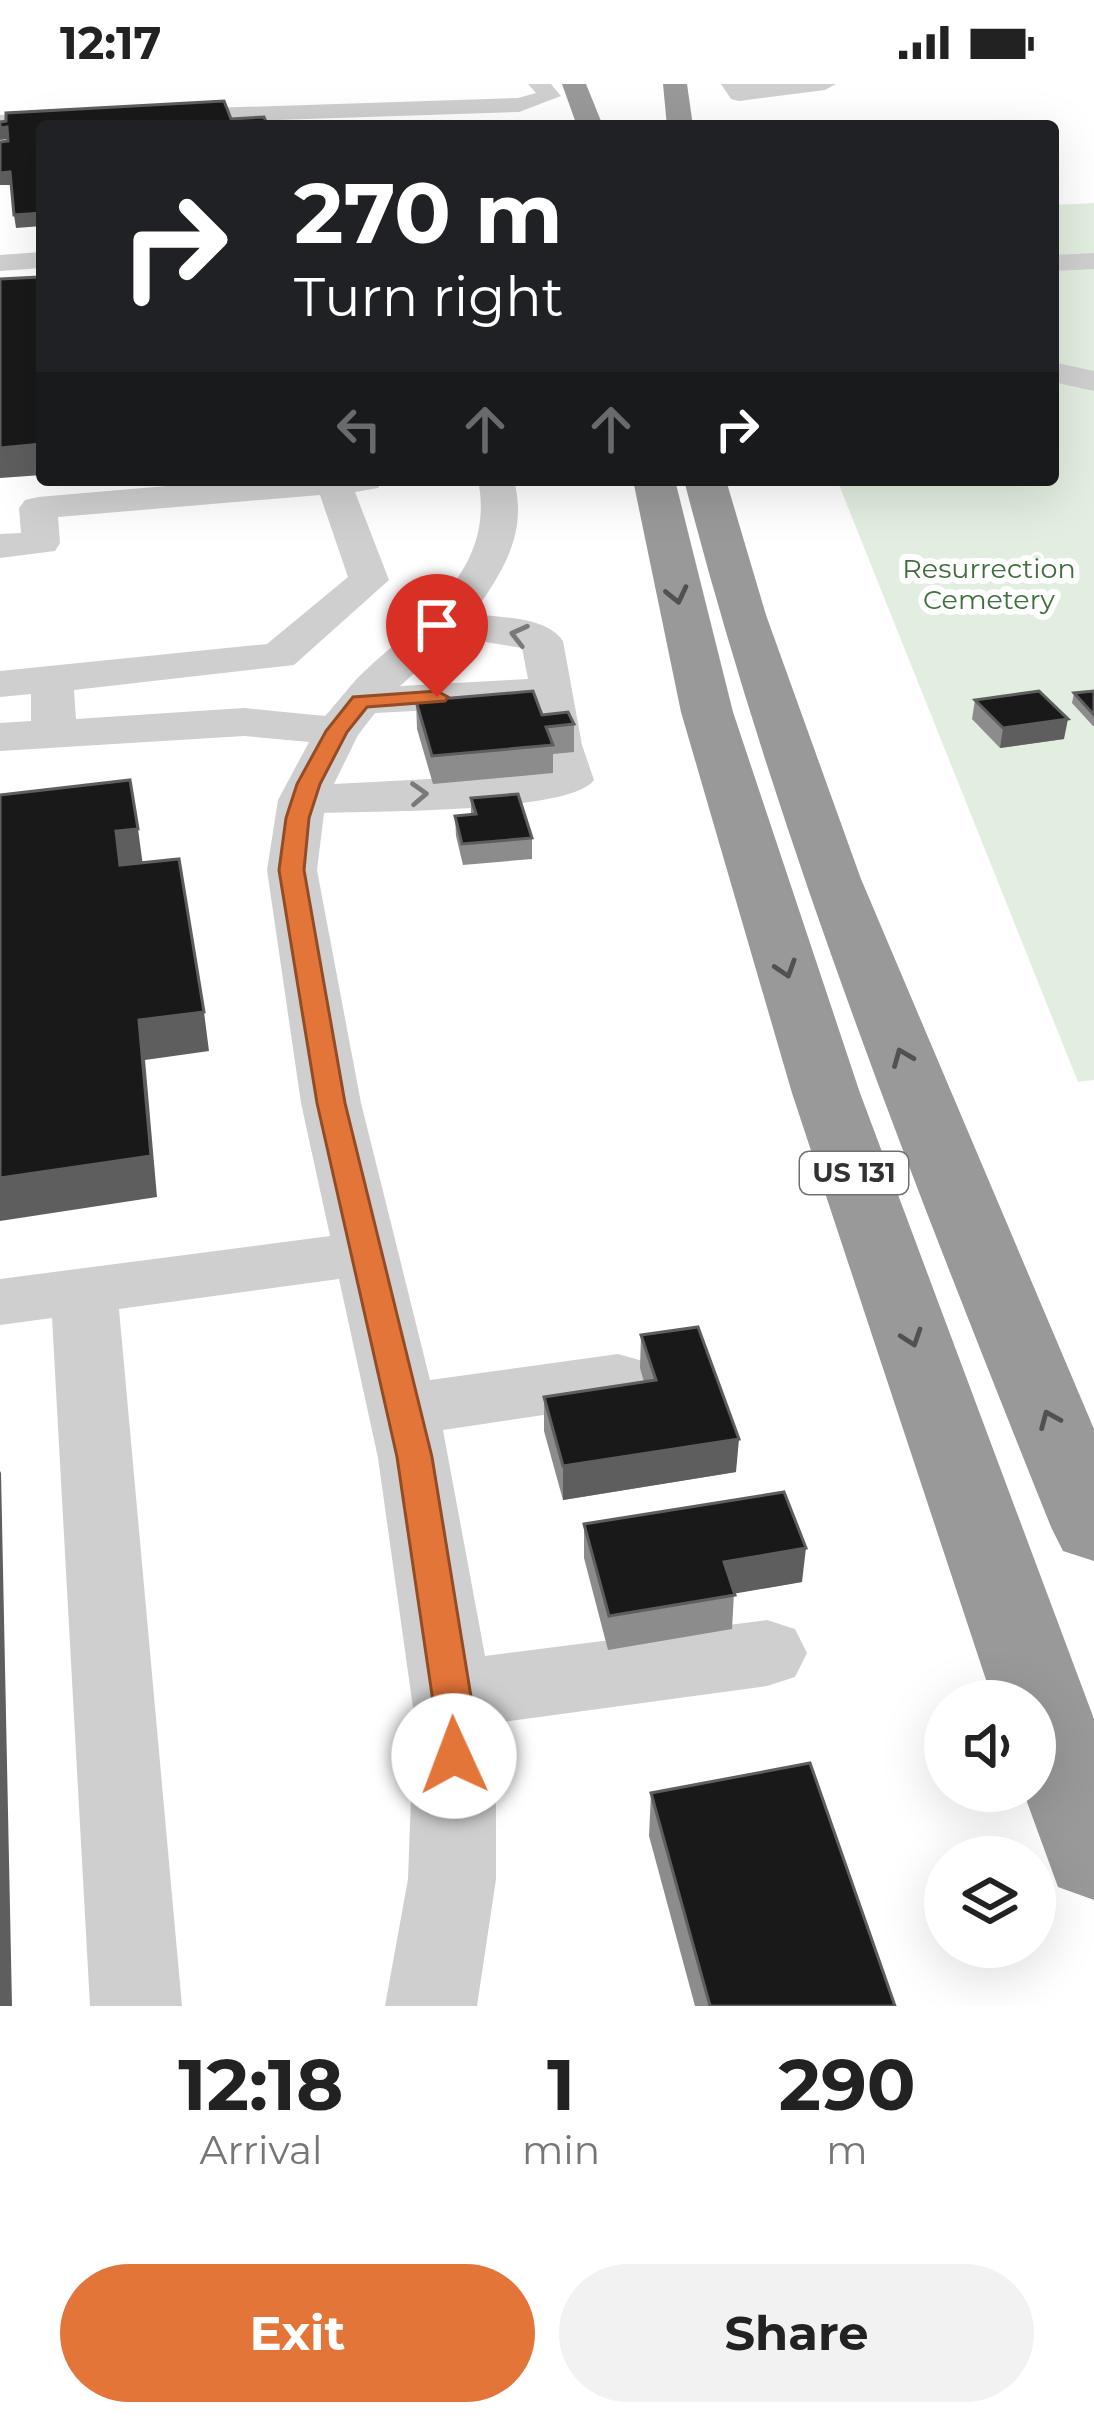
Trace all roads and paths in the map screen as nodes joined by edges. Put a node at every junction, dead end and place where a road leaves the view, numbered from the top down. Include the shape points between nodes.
1 (285, 84) edge
2 (538, 84) edge
3 (574, 84) edge
4 (655, 84) edge
5 (675, 84) edge
6 (732, 84) edge
7 (825, 84) edge
8 (838, 84) edge
9 (848, 85) edge
10 (36, 120) edge
11 (38, 120) edge
12 (305, 120) edge
13 (588, 120) edge
14 (658, 120) edge
15 (679, 120) edge
16 (0, 122) edge
17 (36, 242) edge
18 (0, 245) edge
19 (36, 260) edge
20 (1094, 261) edge
21 (0, 263) edge
22 (1059, 263) edge
23 (1059, 373) edge
24 (1094, 381) edge
25 (292, 486) edge
26 (351, 486) edge
27 (497, 486) edge
28 (655, 486) edge
29 (707, 486) edge
30 (0, 546) edge
31 (446, 623) junction
32 (52, 679) junction
33 (0, 684) edge
34 (552, 691) junction
35 (348, 716) junction
36 (54, 732) junction
37 (0, 737) edge
38 (302, 800) junction
39 (366, 1253) junction
40 (84, 1291) junction
41 (0, 1302) edge
42 (618, 1379) dead end
43 (403, 1410) junction
44 (1094, 1527) edge
45 (766, 1653) dead end
46 (452, 1695) junction
47 (1094, 1854) edge
48 (136, 2006) edge
49 (431, 2006) edge

1 - 12 street
2 - 12 street via 550,96 519,105
3 - 13 highway
4 - 14 highway
5 - 15 highway
6 - 7 street via 740,94 760,94
8 - 9 street
10 - 16 street
11 - 12 street via 188,112
17 - 18 street
19 - 21 street
20 - 22 street
23 - 24 street
25 - 30 street via 38,508 41,543
26 - 32 street via 369,580 279,656
27 - 31 street via 500,535 475,588
28 -> 47 highway, US 131 via 707,712 826,1093
44 -> 29 highway, US 131 via 826,868
34 -> 31 street via 542,641
31 - 35 street
32 - 33 street
32 - 36 street
34 - 35 street
38 -> 34 street via 547,788 570,780
35 - 36 street
35 - 38 street
36 - 37 street
38 - 39 street via 293,899
39 - 40 street
39 - 43 street
40 - 41 street
40 - 48 street
42 - 43 street
43 - 46 street
45 - 46 street
46 - 49 street via 452,1879

